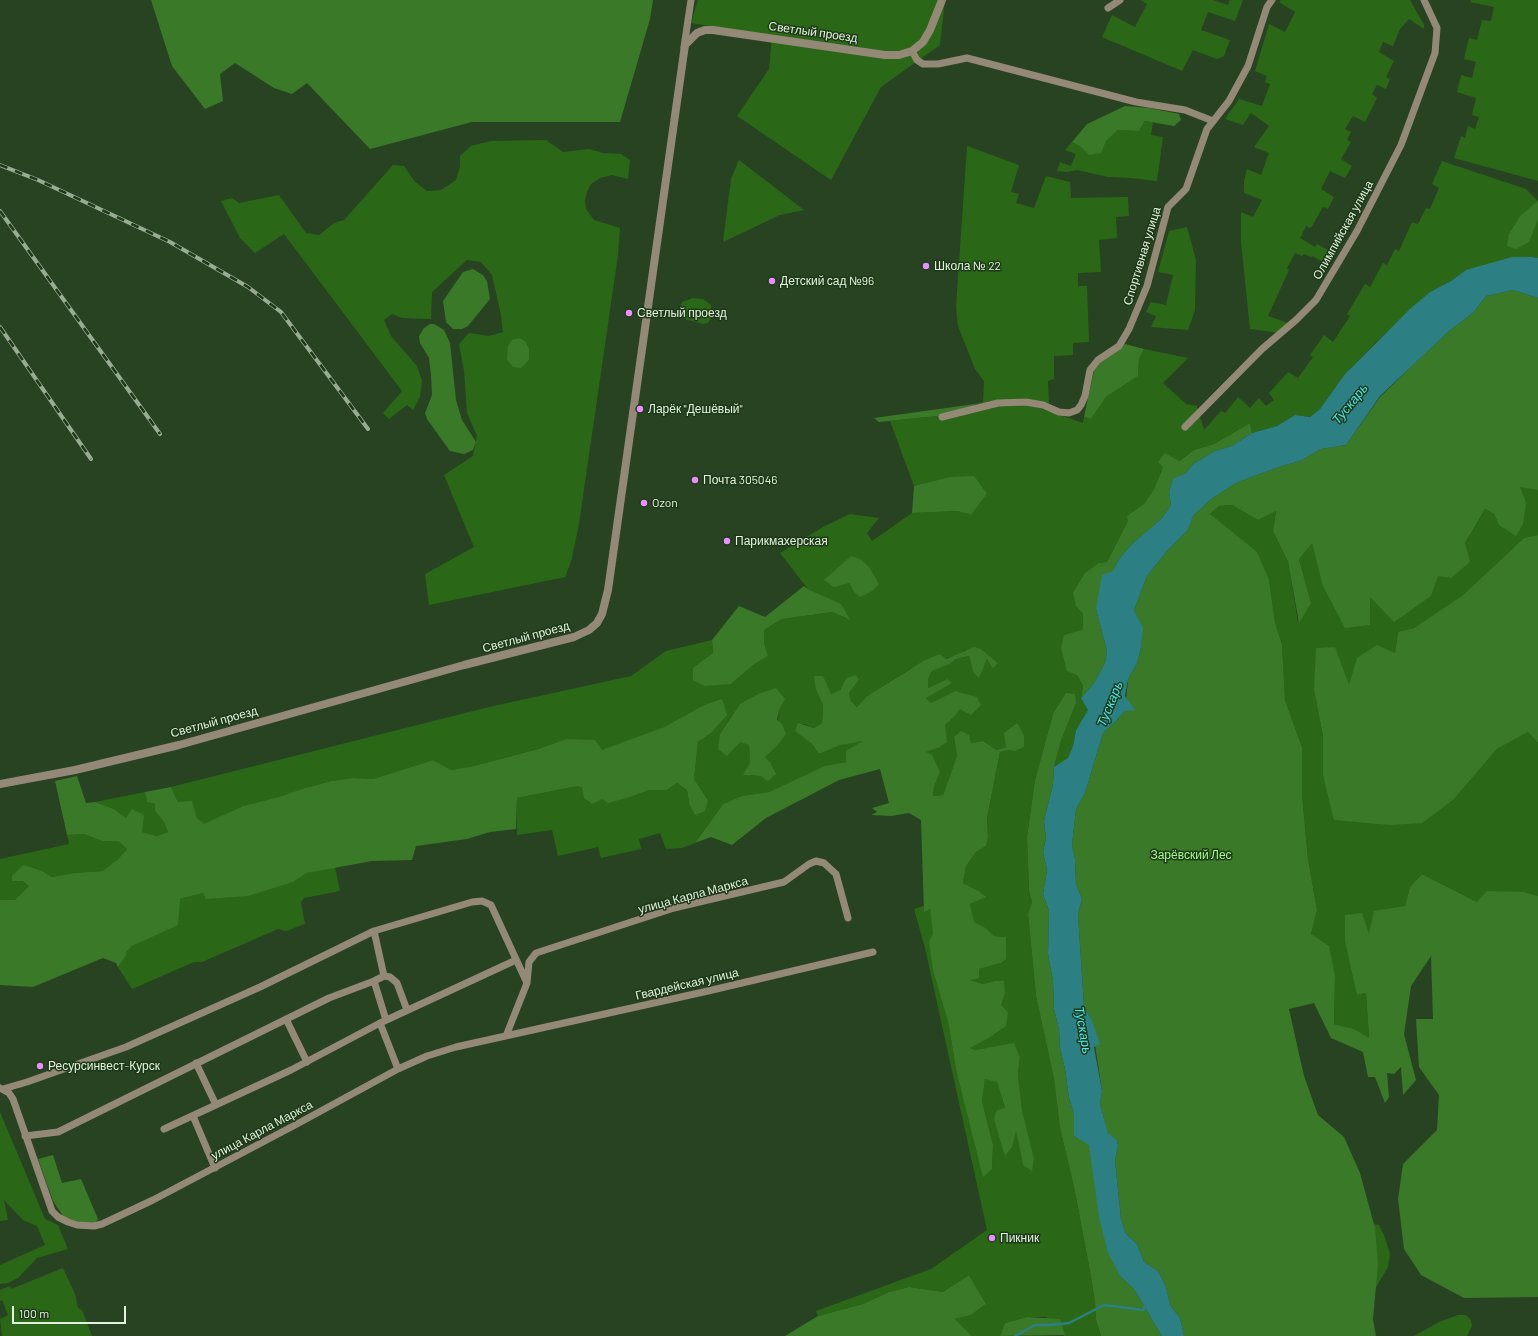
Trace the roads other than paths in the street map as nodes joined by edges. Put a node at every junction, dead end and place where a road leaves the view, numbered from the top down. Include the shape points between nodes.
1 (691, 0) edge
2 (942, 0) edge
3 (1120, 0) edge
4 (1272, 0) edge
5 (1424, 0) edge
6 (1108, 8) dead end
7 (912, 51) junction
8 (683, 53) junction
9 (1213, 121) junction
10 (942, 417) dead end
11 (1185, 426) dead end
12 (0, 784) edge
13 (848, 918) dead end
14 (374, 931) junction
15 (873, 952) dead end
16 (516, 960) junction
17 (384, 976) junction
18 (374, 981) junction
19 (527, 983) junction
20 (407, 1010) junction
21 (286, 1019) junction
22 (383, 1022) junction
23 (506, 1036) junction
24 (307, 1062) junction
25 (196, 1063) junction
26 (398, 1069) junction
27 (1, 1088) edge
28 (216, 1105) junction
29 (193, 1116) junction
30 (164, 1128) dead end
31 (25, 1136) junction
32 (215, 1168) junction

1 - 8 street
2 - 7 street via 923,42
3 - 6 street
4 - 9 street, Спортивная улица via 1267,7 1248,66 1229,101
5 - 11 street, Олимпийская улица via 1437,28 1435,53 1401,145 1357,231 1316,300 1262,349
7 - 8 street, Светлый проезд via 899,55 885,55 705,30 690,38
7 - 9 street via 923,64 938,64 967,58 1136,102 1185,110
8 - 12 street, Светлый проезд via 617,531 606,603 597,623 574,637 179,745 75,770
9 - 10 street, Спортивная улица via 1207,129 1186,189 1168,207 1147,286 1130,329 1119,346 1098,360 1090,370 1085,396 1077,410 1069,413 1026,402 998,403
13 - 19 street, улица Карла Маркса via 836,874 824,863 816,861 784,882 674,908 536,953 528,962
14 - 16 street, улица Карла Маркса via 482,901 491,905
14 - 17 street
14 - 27 street, улица Карла Маркса via 260,987 126,1047 23,1083
15 - 23 street, Гвардейская улица
16 - 19 street, улица Карла Маркса
16 - 20 street
17 - 18 street
17 - 20 street via 397,983
18 - 21 street
18 - 22 street
19 - 23 street, улица Карла Маркса
20 - 22 street
21 - 24 street
21 - 25 street
22 - 24 street
22 - 26 street
23 - 26 street, улица Карла Маркса via 456,1047
24 - 28 street
25 - 28 street
25 - 31 street via 58,1132
26 - 32 street, улица Карла Маркса
27 - 31 street, улица Карла Маркса via 13,1099
28 - 29 street
29 - 30 street
29 - 32 street
31 - 32 street, улица Карла Маркса via 52,1211 58,1218 86,1227 102,1224

